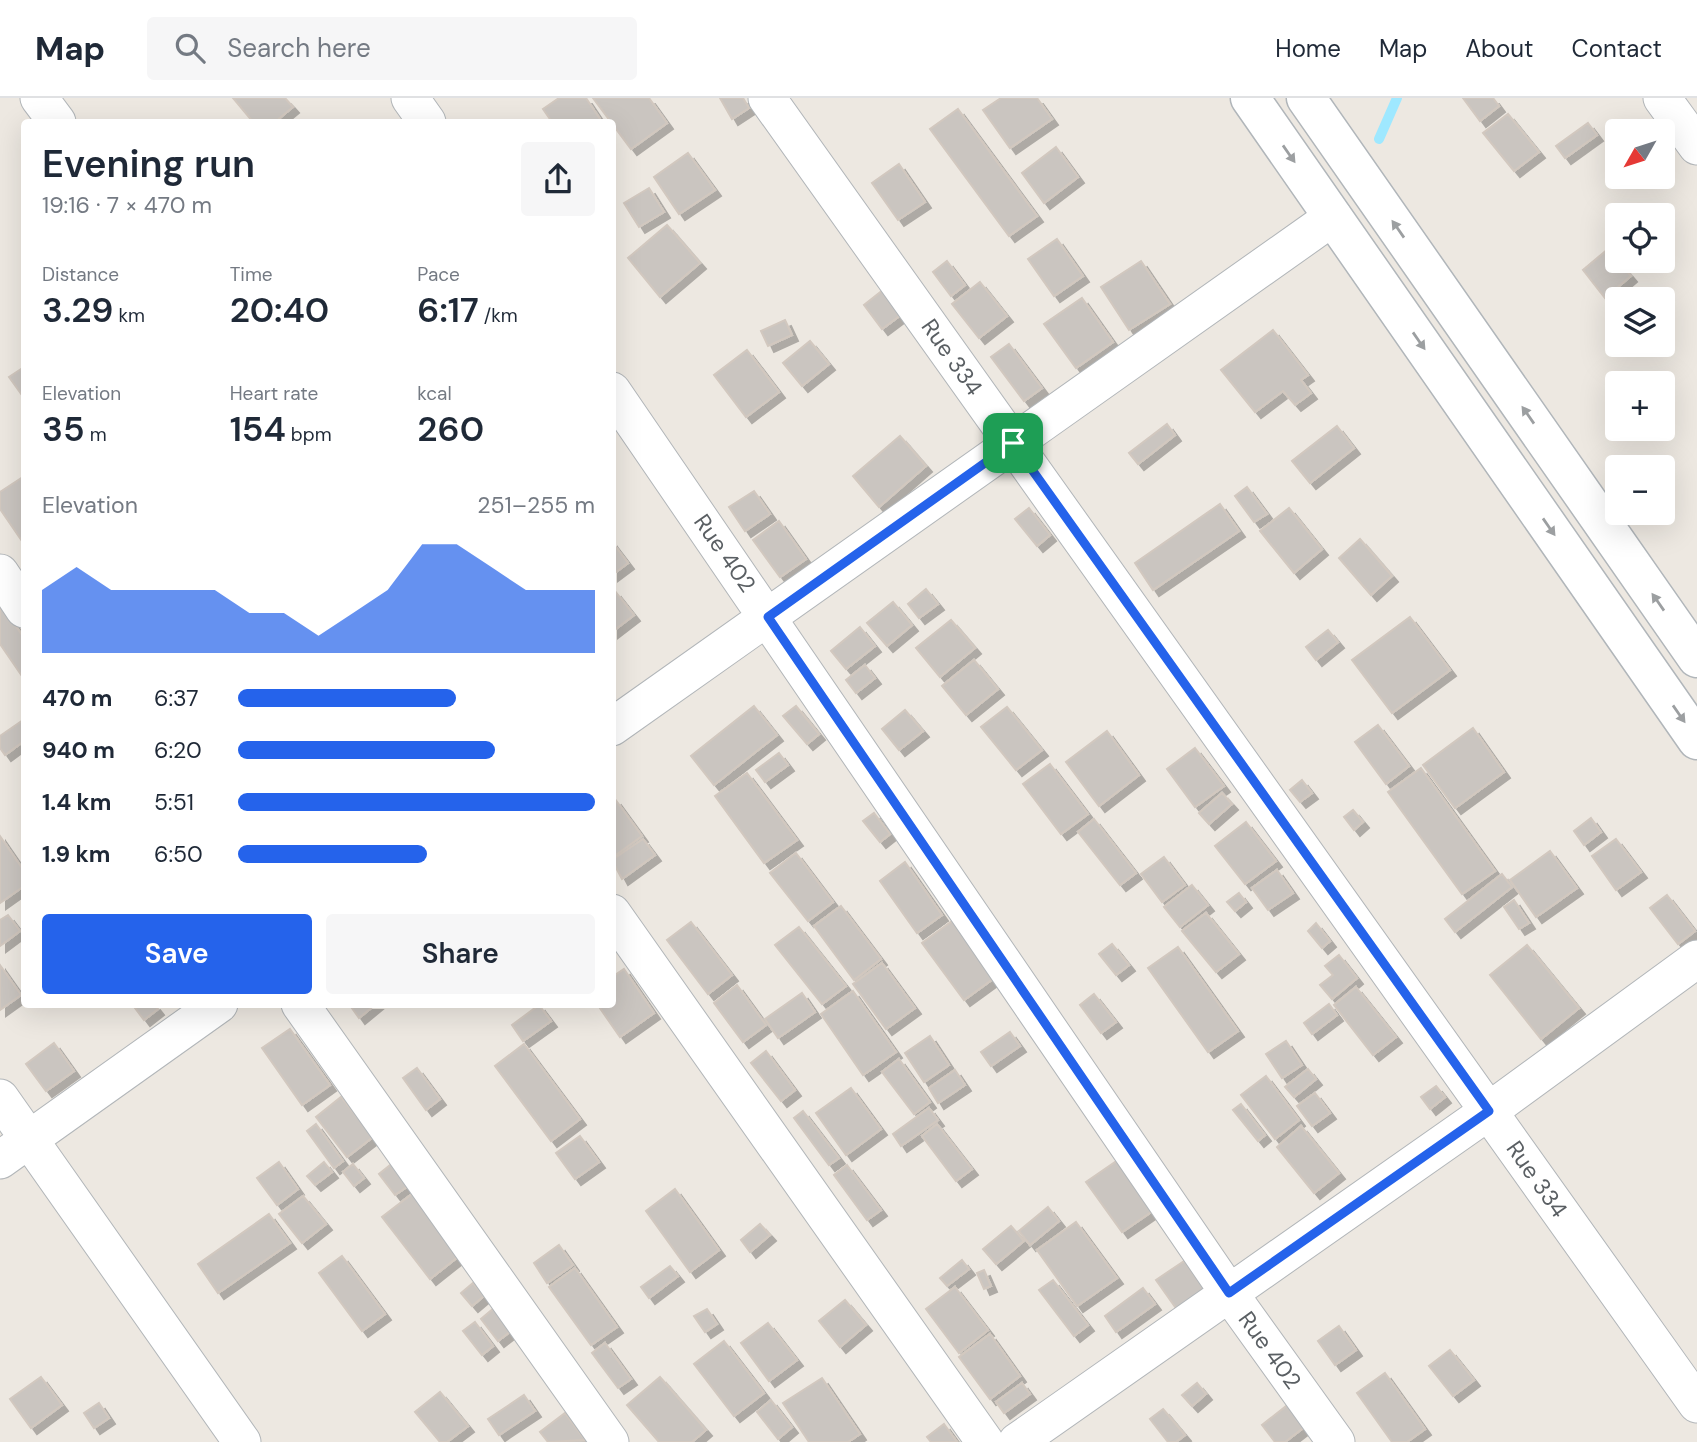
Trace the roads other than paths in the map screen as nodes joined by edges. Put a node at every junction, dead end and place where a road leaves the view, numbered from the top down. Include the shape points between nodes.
1 (39, 98) edge
2 (410, 98) edge
3 (767, 98) edge
4 (1250, 98) edge
5 (1662, 98) edge
6 (1312, 100) edge
7 (55, 119) edge
8 (425, 119) edge
9 (1697, 146) edge
10 (1333, 217) junction
11 (616, 397) edge
12 (1013, 443) junction
13 (0, 573) edge
14 (21, 604) edge
15 (768, 617) junction
16 (1697, 658) edge
17 (616, 724) edge
18 (1697, 740) edge
19 (616, 919) edge
20 (1697, 959) edge
21 (213, 1008) edge
22 (303, 1008) edge
23 (0, 1098) edge
24 (1489, 1111) junction
25 (14, 1149) edge
26 (1229, 1293) junction
27 (1697, 1404) edge
28 (242, 1442) edge
29 (610, 1442) edge
30 (985, 1442) edge
31 (1017, 1442) edge
32 (1336, 1442) edge

1 - 7 street
2 - 8 street
3 - 12 street, Rue 334
4 -> 10 main road
5 - 9 street
16 -> 6 main road
10 - 12 street
10 -> 18 main road
11 - 15 street, Rue 402
12 - 15 street
12 - 24 street, Rue 334
13 - 14 street
15 - 17 street
15 - 26 street, Rue 402
19 - 30 street
20 - 24 street
21 - 25 street
22 - 29 street
23 - 25 street
24 - 26 street
24 - 27 street, Rue 334
25 - 28 street
26 - 31 street
26 - 32 street, Rue 402

